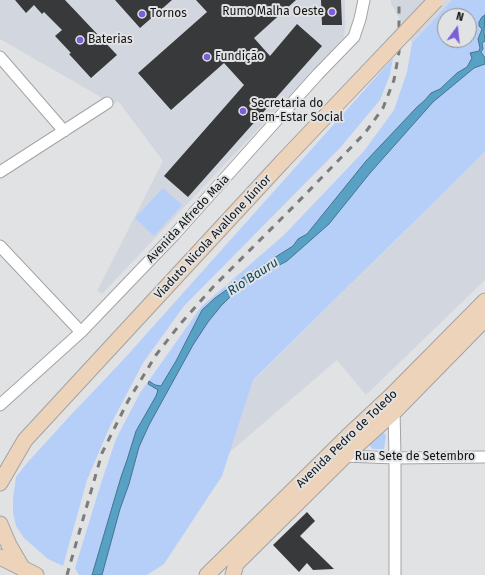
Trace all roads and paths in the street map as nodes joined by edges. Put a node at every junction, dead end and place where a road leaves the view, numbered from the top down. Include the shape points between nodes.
1 (358, 0) edge
2 (364, 0) edge
3 (436, 0) edge
4 (360, 19) junction
5 (0, 57) edge
6 (107, 103) dead end
7 (64, 131) junction
8 (0, 172) edge
9 (0, 246) edge
10 (485, 301) edge
11 (477, 321) edge
12 (80, 332) junction
13 (392, 395) junction
14 (0, 406) edge
15 (394, 412) junction
16 (340, 453) junction
17 (485, 457) edge
18 (395, 458) junction
19 (0, 483) edge
20 (0, 524) edge
21 (0, 557) edge
22 (31, 573) edge
23 (207, 575) edge
24 (234, 575) edge
25 (395, 575) edge

1 - 4 street, Avenida Alfredo Maia
2 - 4 street, Avenida Alfredo Maia
3 - 19 main road, Viaduto Nicola Avallone Júnior, bridge via 25,440
4 - 12 street, Avenida Alfredo Maia via 354,37 174,235
5 - 7 street
6 - 7 street
7 - 8 street
9 - 12 street
10 - 11 main road, Avenida Pedro de Toledo
11 - 13 main road, Avenida Pedro de Toledo
11 - 15 main road, Avenida Pedro de Toledo
12 - 14 street, Avenida Alfredo Maia
13 - 15 street
13 - 16 main road, Avenida Pedro de Toledo via 348,436
15 - 16 main road, Avenida Pedro de Toledo
15 - 18 street
16 - 18 street, Rua Sete de Setembro
16 - 23 main road, Avenida Pedro de Toledo via 276,507
16 - 24 main road, Avenida Pedro de Toledo via 236,564
17 - 18 street, Rua Sete de Setembro
18 - 25 street
20 - 22 main road via 9,545
21 - 22 main road

